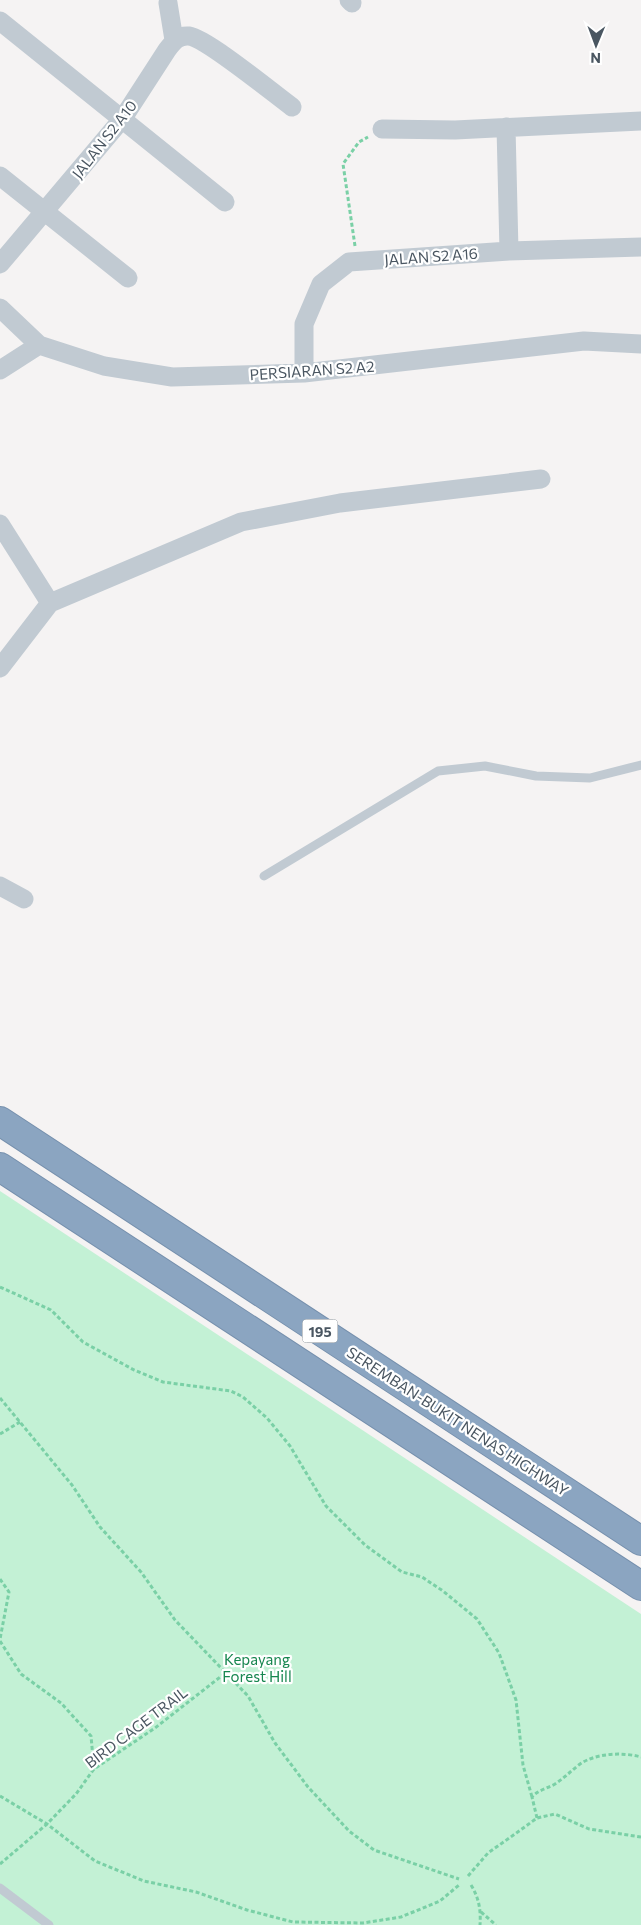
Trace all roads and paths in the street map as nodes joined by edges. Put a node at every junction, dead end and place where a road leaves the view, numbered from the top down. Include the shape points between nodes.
1 (168, 1) edge
2 (0, 21) edge
3 (174, 40) junction
4 (292, 107) dead end
5 (123, 118) junction
6 (641, 122) edge
7 (506, 127) junction
8 (382, 130) joint
9 (0, 176) edge
10 (225, 202) dead end
11 (44, 212) junction
12 (641, 246) edge
13 (509, 251) junction
14 (358, 262) junction
15 (0, 264) edge
16 (128, 278) dead end
17 (0, 308) edge
18 (641, 344) edge
19 (38, 345) junction
20 (0, 370) edge
21 (304, 373) junction
22 (541, 479) dead end
23 (0, 524) edge
24 (50, 603) junction
25 (0, 668) edge
26 (641, 765) edge
27 (264, 876) dead end
28 (0, 886) edge
29 (24, 900) dead end
30 (0, 1121) edge
31 (0, 1167) edge
32 (0, 1287) edge
33 (0, 1398) edge
34 (20, 1422) junction
35 (0, 1434) edge
36 (641, 1541) edge
37 (0, 1579) edge
38 (641, 1586) edge
39 (0, 1640) edge
40 (224, 1674) junction
41 (641, 1757) edge
42 (94, 1769) junction
43 (0, 1796) edge
44 (532, 1798) junction
45 (536, 1818) junction
46 (47, 1824) junction
47 (641, 1837) edge
48 (0, 1864) edge
49 (468, 1876) dead end
50 (459, 1878) dead end
51 (459, 1885) dead end
52 (471, 1885) dead end
53 (0, 1888) edge
54 (481, 1912) junction
55 (363, 1924) edge
56 (49, 1925) edge
57 (480, 1925) edge
58 (496, 1925) edge

1 - 3 street
2 - 5 street
3 - 4 street via 182,36 201,40
3 - 5 street, JALAN S2 A10
5 - 10 street
5 - 11 street, JALAN S2 A10
6 - 7 street
7 - 8 street
7 - 13 street
8 - 14 path via 359,142 343,164
9 - 11 street
11 - 15 street, JALAN S2 A10
11 - 16 street
12 - 13 street, JALAN S2 A16
13 - 14 street, JALAN S2 A16
14 - 21 street, JALAN S2 A16 via 349,262 321,284 304,324
17 - 19 street, PERSIARAN S2 A2
18 - 21 street, PERSIARAN S2 A2 via 584,341
19 - 20 street
19 - 21 street, PERSIARAN S2 A2 via 104,366 172,377
22 - 24 street via 340,503 241,522
23 - 24 street
24 - 25 street
26 - 27 lane via 590,778 536,776 485,766 438,770
28 - 29 street
30 - 36 highway, SEREMBAN-BUKIT NENAS HIGHWAY / 195
31 - 38 highway, 195
32 - 44 path via 51,1310 84,1342 134,1370 163,1382 232,1392 243,1397 267,1418 290,1446 326,1506 365,1545 402,1572 422,1577 477,1619 499,1653 516,1700 523,1765
33 - 34 path
34 - 35 path
34 - 40 path via 72,1485 100,1527 141,1572 175,1620
37 - 39 path via 9,1592
39 - 42 path via 21,1674 61,1703 91,1736
40 - 42 path, BIRD CAGE TRAIL via 155,1728
40 - 50 path via 248,1696 308,1787 349,1831 374,1850
41 - 44 path via 612,1754 582,1763
42 - 46 path, BIRD CAGE TRAIL via 76,1794
43 - 46 path
44 - 45 path
45 - 47 path via 555,1814 590,1828
45 - 49 path via 488,1853
46 - 48 path, BIRD CAGE TRAIL
46 - 55 path via 95,1861 144,1882 196,1892 292,1922
51 - 55 path via 440,1901 401,1917
52 - 54 path
53 - 56 lane
54 - 57 path
54 - 58 path

